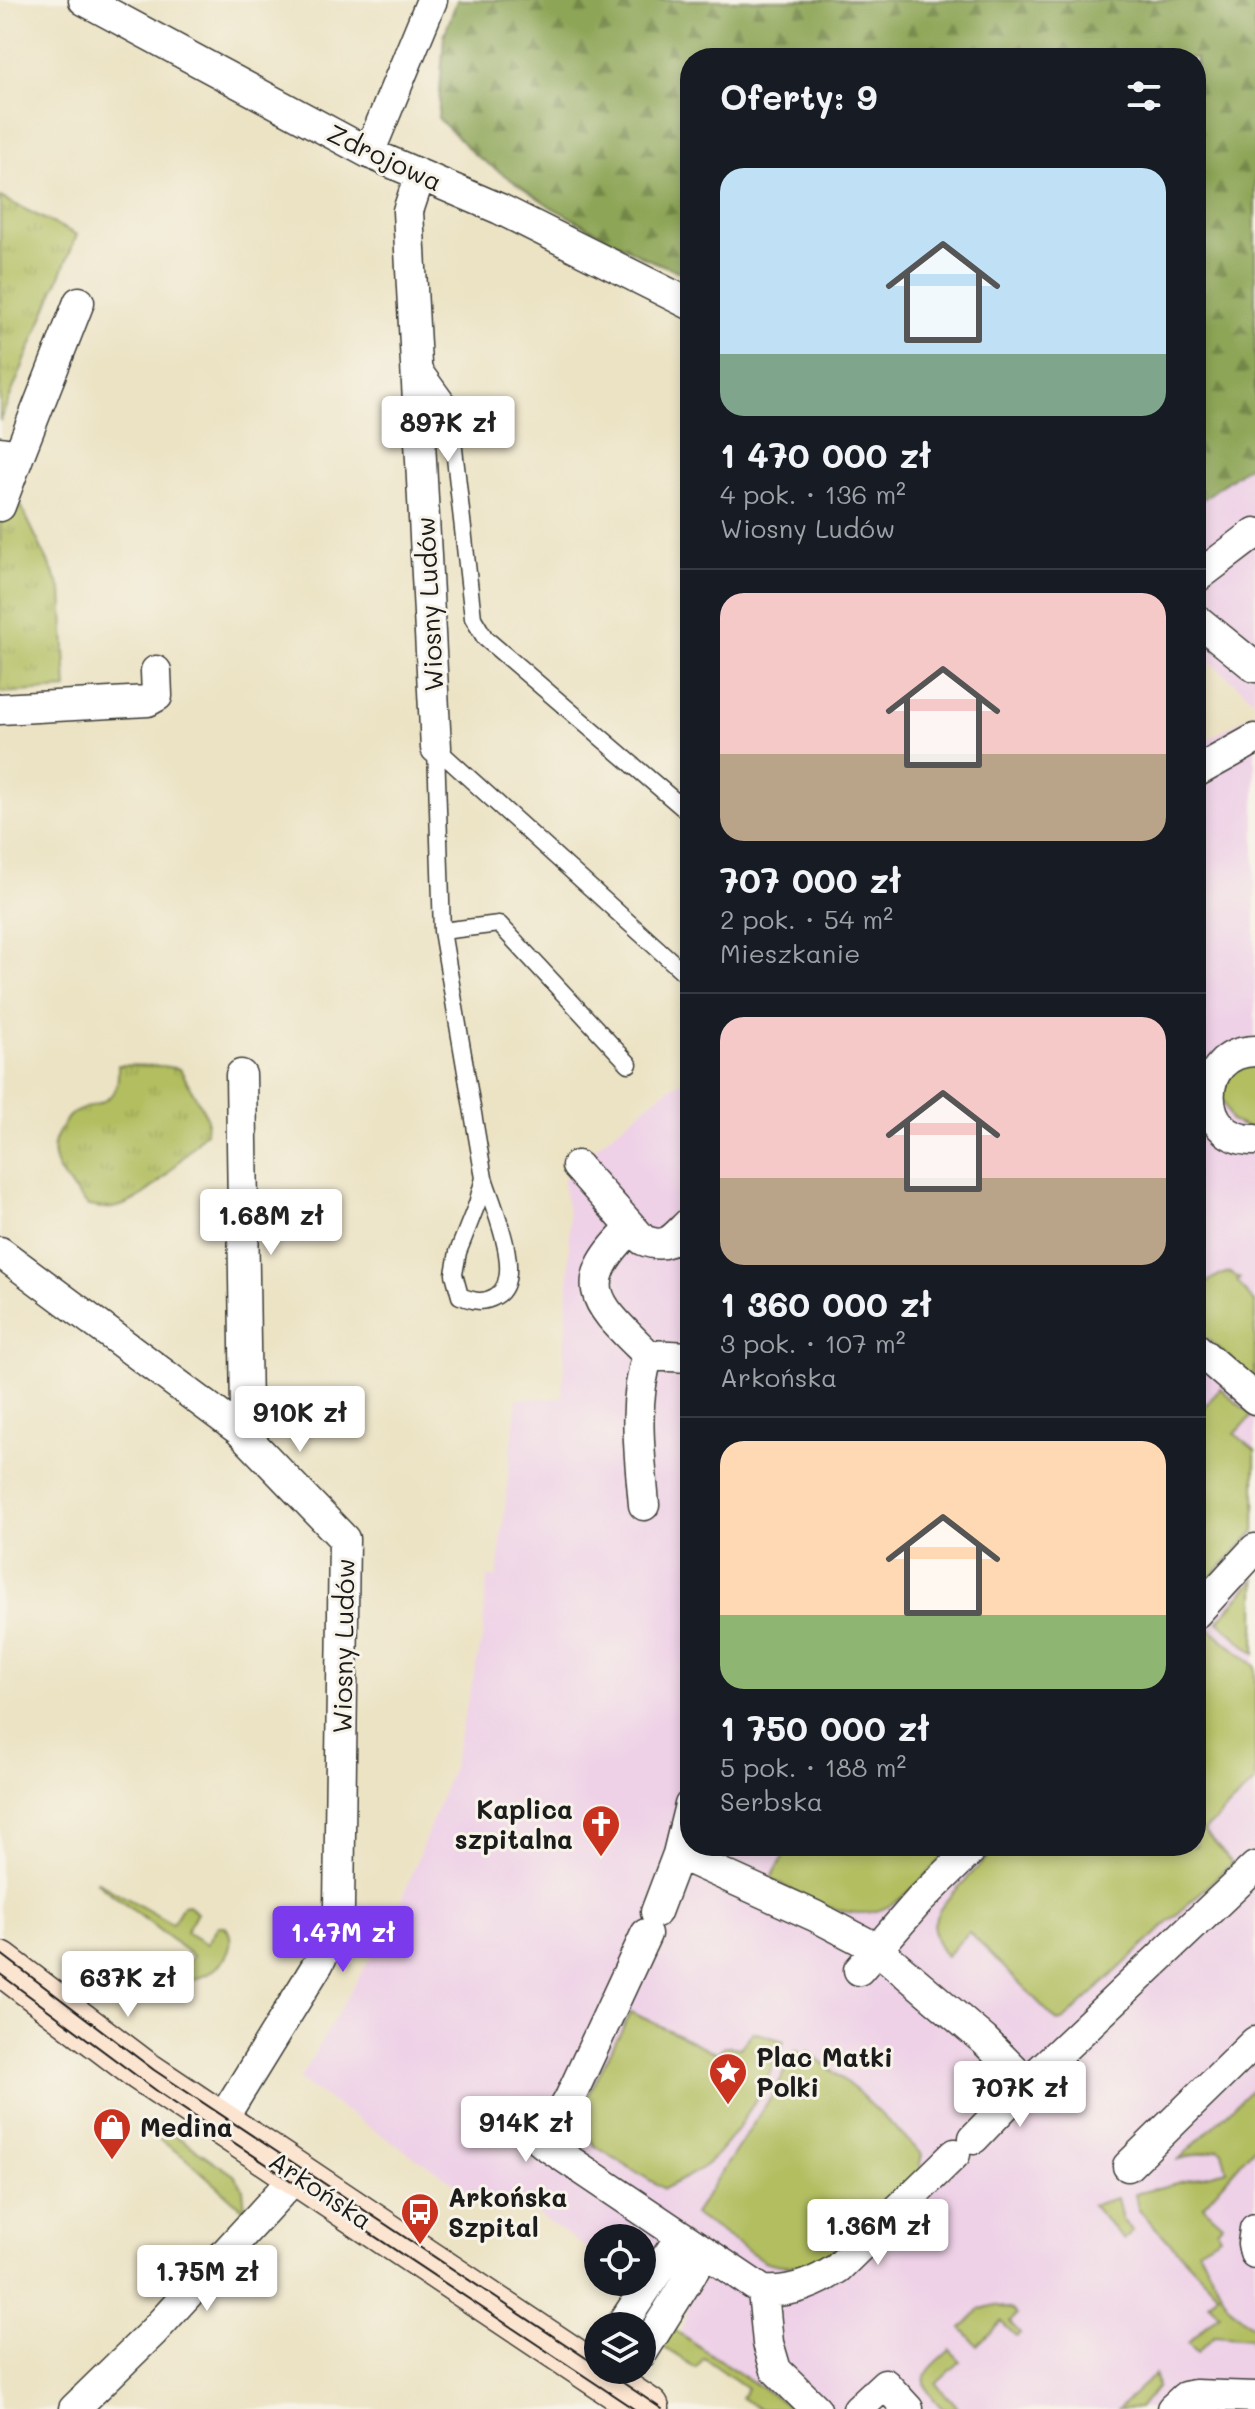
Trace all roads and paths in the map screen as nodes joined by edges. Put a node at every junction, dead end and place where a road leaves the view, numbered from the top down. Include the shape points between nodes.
1 (84, 0) edge
2 (432, 0) edge
3 (369, 153) junction
4 (420, 175) junction
5 (680, 299) edge
6 (79, 302) dead end
7 (415, 357) junction
8 (10, 453) edge
9 (0, 506) edge
10 (1255, 533) edge
11 (1206, 570) edge
12 (1206, 627) edge
13 (1255, 667) edge
14 (156, 671) dead end
15 (0, 709) edge
16 (1255, 739) edge
17 (436, 748) junction
18 (1206, 766) edge
19 (680, 805) edge
20 (442, 931) junction
21 (680, 969) edge
22 (1255, 1051) edge
23 (629, 1064) dead end
24 (241, 1075) dead end
25 (1206, 1096) edge
26 (1206, 1106) edge
27 (1255, 1140) edge
28 (577, 1166) dead end
29 (484, 1178) junction
30 (632, 1228) junction
31 (680, 1231) edge
32 (0, 1252) edge
33 (648, 1355) junction
34 (680, 1357) edge
35 (1206, 1357) edge
36 (1255, 1399) edge
37 (239, 1430) junction
38 (644, 1505) dead end
39 (1255, 1549) edge
40 (1206, 1602) edge
41 (680, 1846) edge
42 (678, 1854) joint
43 (682, 1856) edge
44 (965, 1856) edge
45 (1255, 1867) edge
46 (867, 1959) junction
47 (0, 1963) edge
48 (1255, 2042) edge
49 (1027, 2083) junction
50 (220, 2123) junction
51 (1128, 2166) dead end
52 (297, 2175) junction
53 (1255, 2229) edge
54 (693, 2244) junction
55 (1255, 2253) edge
56 (763, 2291) junction
57 (633, 2312) edge
58 (656, 2323) edge
59 (584, 2358) edge
60 (1255, 2397) edge
61 (74, 2409) edge
62 (816, 2409) edge
63 (858, 2409) edge
64 (908, 2409) edge
65 (1172, 2409) edge

1 - 3 street, Zdrojowa
2 - 3 street
3 - 4 street, Zdrojowa
4 - 5 street, Zdrojowa
4 - 7 street, Wiosny Ludów via 408,211
6 - 8 street
7 - 17 street, Wiosny Ludów
7 - 19 lane via 449,404 473,618 485,638
8 - 9 street
10 - 11 street
12 - 13 street
14 - 15 street via 157,696 148,701
16 - 18 street
17 - 20 lane
17 - 21 lane
20 - 23 lane via 499,924
20 - 29 lane
22 - 25 street via 1223,1062
24 - 37 street via 246,1411
26 - 27 street via 1234,1137
28 - 30 street
29 - 29 lane via 454,1274 460,1296 475,1302 502,1293 509,1279 509,1258
30 - 31 street via 655,1245 666,1244
30 - 33 street via 598,1269 595,1285 613,1321
32 - 37 street, Wiosny Ludów
33 - 34 street
33 - 38 street via 638,1410
35 - 36 street
37 - 50 street, Wiosny Ludów via 344,1539 341,1875 339,1907 324,1953
39 - 40 street
41 - 42 street
42 - 54 street via 569,2100 543,2143
43 - 46 street via 815,1916
44 - 46 street
45 - 49 street
46 - 49 street via 984,2040
47 - 50 street, Arkońska
48 - 51 street
49 - 56 street via 830,2274 782,2292
50 - 52 street, Arkońska
52 - 59 street, Arkońska
52 - 61 street via 152,2333
53 - 55 street
54 - 56 street
54 - 57 street
54 - 58 street
56 - 62 street via 776,2370
60 - 65 street via 1195,2395
63 - 64 street via 885,2384

